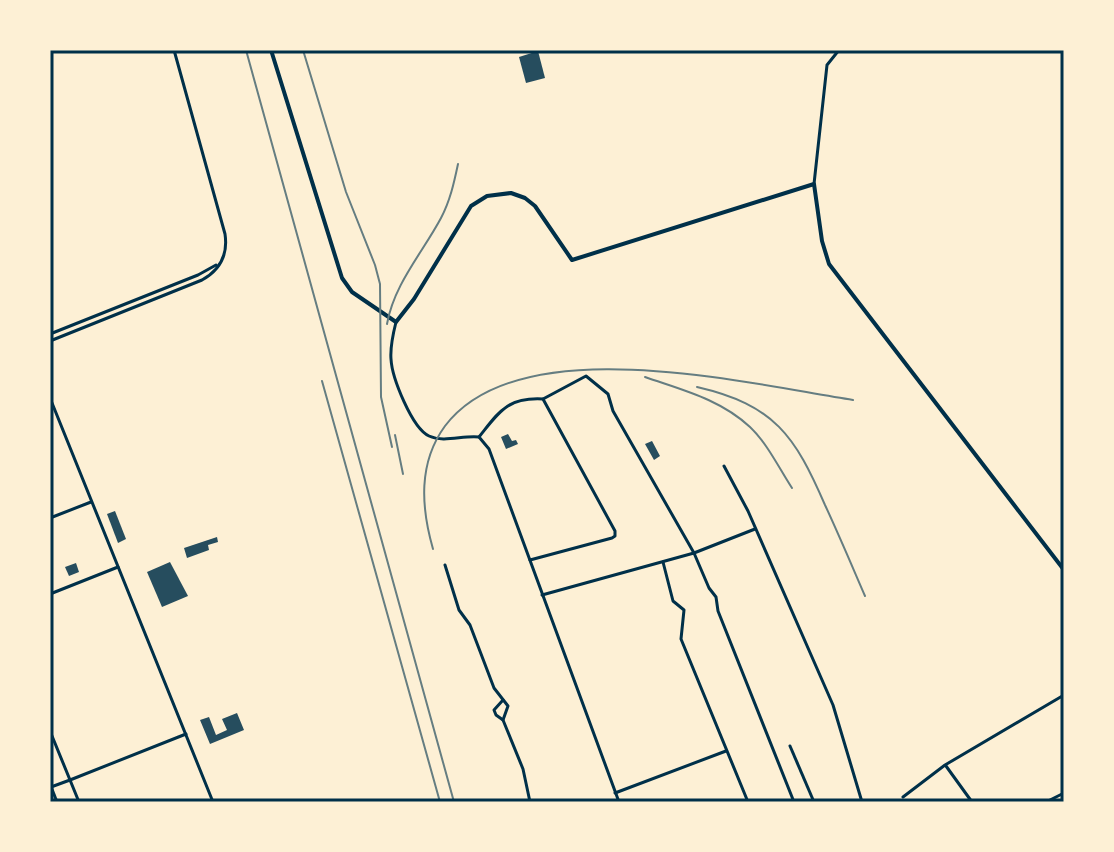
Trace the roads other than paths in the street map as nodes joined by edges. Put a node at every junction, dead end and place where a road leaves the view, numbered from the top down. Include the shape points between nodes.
1 (174, 50) edge
2 (271, 50) edge
3 (839, 50) edge
4 (814, 184) junction
5 (219, 263) junction
6 (396, 322) junction
7 (50, 334) edge
8 (50, 341) edge
9 (50, 398) edge
10 (543, 399) junction
11 (479, 437) junction
12 (724, 466) dead end
13 (92, 501) junction
14 (50, 518) edge
15 (756, 528) junction
16 (694, 553) junction
17 (529, 561) junction
18 (663, 562) junction
19 (445, 565) dead end
20 (118, 567) junction
21 (1064, 570) edge
22 (50, 594) edge
23 (542, 595) junction
24 (1064, 695) edge
25 (503, 700) junction
26 (503, 720) junction
27 (50, 731) edge
28 (187, 734) junction
29 (790, 746) dead end
30 (726, 751) junction
31 (945, 765) junction
32 (70, 780) junction
33 (50, 786) edge
34 (615, 793) junction
35 (1064, 793) edge
36 (903, 797) dead end
37 (57, 802) edge
38 (79, 802) edge
39 (213, 802) edge
40 (530, 802) edge
41 (619, 802) edge
42 (748, 802) edge
43 (794, 802) edge
44 (814, 802) edge
45 (862, 802) edge
46 (972, 802) edge
47 (1046, 802) edge

1 - 5 street via 225,234
2 - 6 main road via 342,278 352,292
3 - 4 street via 827,65
4 - 6 main road via 572,260 525,198 511,193 487,196 471,206
4 - 21 main road via 829,264
5 - 7 street
5 - 8 street via 202,280
6 - 11 street via 391,362 411,418 432,438
9 - 13 street
10 - 11 street via 510,404
10 - 16 street via 586,376 608,394
10 - 17 street via 616,534
11 - 17 street via 489,449
12 - 15 street
13 - 14 street
13 - 20 street
15 - 16 street
15 - 45 street via 833,705
16 - 18 street
16 - 43 street via 716,597
17 - 23 street
18 - 23 street
18 - 30 street via 673,601 684,610 681,639
19 - 25 street via 459,610
20 - 22 street
20 - 28 street
23 - 34 street
24 - 31 street
25 - 26 street via 508,706
25 - 26 street via 494,710
26 - 40 street
27 - 32 street
28 - 32 street
28 - 39 street
29 - 44 street
30 - 34 street
30 - 42 street
31 - 36 street
31 - 46 street
32 - 33 street
32 - 38 street
33 - 37 street
34 - 41 street
35 - 47 street

